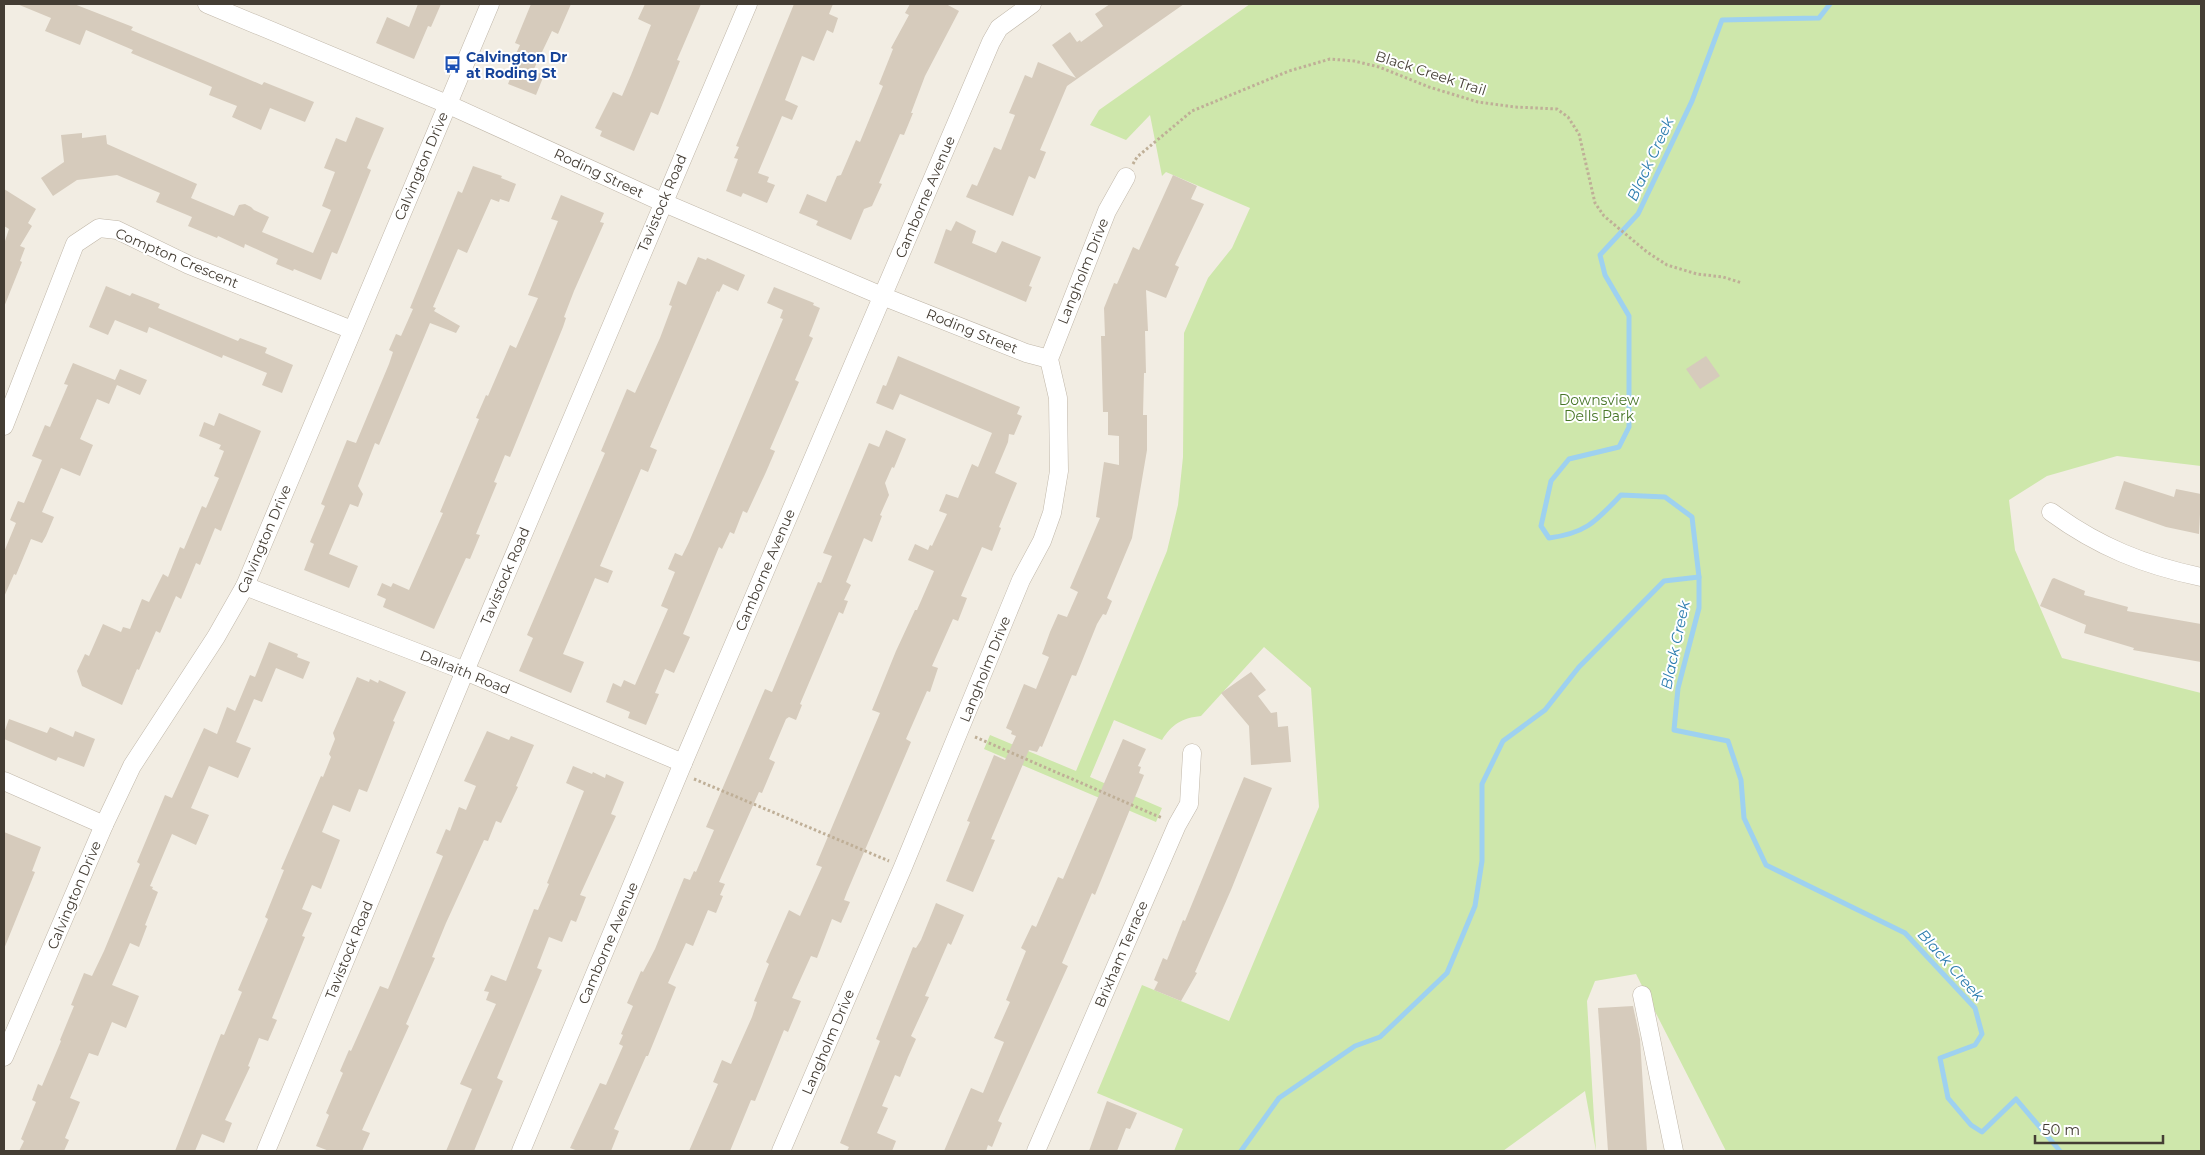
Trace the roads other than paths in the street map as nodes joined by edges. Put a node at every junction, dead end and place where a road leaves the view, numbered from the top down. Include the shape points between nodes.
1 (490, 4) edge
2 (748, 4) edge
3 (1032, 4) edge
4 (218, 6) edge
5 (447, 104) junction
6 (1126, 177) dead end
7 (662, 202) junction
8 (882, 296) junction
9 (352, 330) junction
10 (1049, 359) junction
11 (4, 426) edge
12 (2052, 512) dead end
13 (2201, 576) edge
14 (245, 586) junction
15 (465, 671) junction
16 (1192, 753) dead end
17 (681, 768) junction
18 (4, 781) edge
19 (104, 825) junction
20 (1642, 995) dead end
21 (5, 1048) edge
22 (266, 1151) edge
23 (521, 1151) edge
24 (781, 1151) edge
25 (1036, 1151) edge
26 (1674, 1151) edge

1 - 5 street, Calvington Drive
2 - 7 street, Tavistock Road
3 - 8 street, Camborne Avenue via 1000,28 991,42
4 - 5 street, Roding Street
5 - 7 street, Roding Street
5 - 9 street, Calvington Drive
6 - 10 street, Langholm Drive via 1106,211
7 - 8 street, Roding Street
7 - 15 street, Tavistock Road
8 - 10 street, Roding Street via 1026,353
8 - 17 street, Camborne Avenue
9 - 11 street, Compton Crescent via 188,265 117,230 99,228 75,244
9 - 14 street, Calvington Drive
10 - 24 street, Langholm Drive via 1058,398 1059,471 1052,513
12 - 13 street via 2076,531 2123,555
14 - 15 street, Dalraith Road
14 - 19 street, Calvington Drive via 216,637 132,766
15 - 17 street, Dalraith Road
15 - 22 street, Tavistock Road
16 - 25 street, Brixham Terrace via 1189,804 1177,825
17 - 23 street, Camborne Avenue
18 - 19 street
19 - 21 street, Calvington Drive
20 - 26 street

